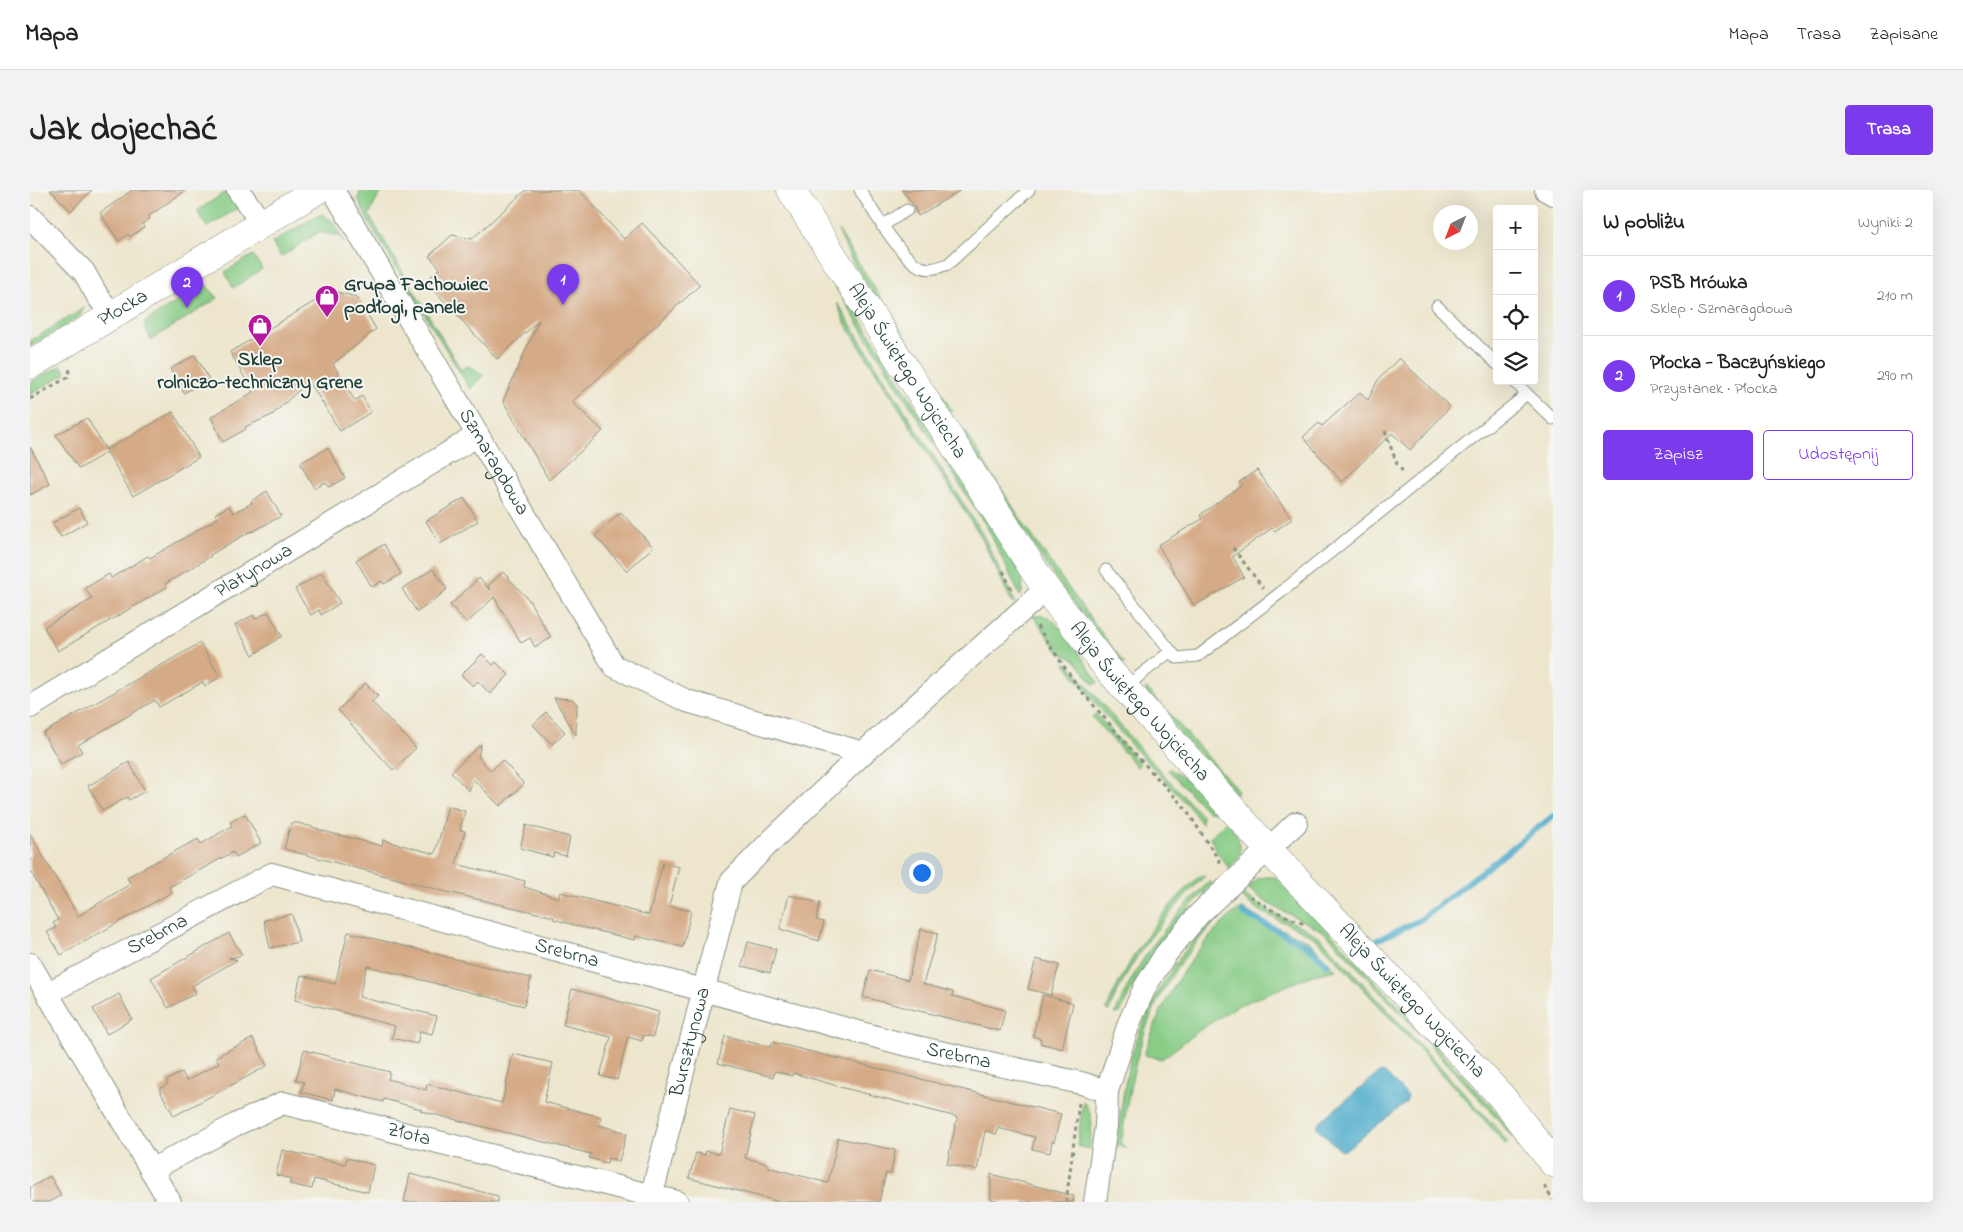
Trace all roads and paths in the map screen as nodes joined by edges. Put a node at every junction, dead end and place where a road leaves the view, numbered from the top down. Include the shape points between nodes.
1 (238, 190) edge
2 (317, 190) edge
3 (333, 190) edge
4 (791, 190) edge
5 (860, 190) edge
6 (1029, 190) edge
7 (1546, 190) edge
8 (1553, 194) edge
9 (907, 210) dead end
10 (30, 217) edge
11 (262, 224) junction
12 (882, 226) junction
13 (1437, 306) dead end
14 (113, 315) junction
15 (1493, 360) edge
16 (30, 365) edge
17 (1518, 385) edge
18 (1528, 394) junction
19 (1553, 419) edge
20 (478, 435) junction
21 (1106, 570) dead end
22 (1046, 589) junction
23 (1035, 624) dead end
24 (1171, 651) junction
25 (1124, 688) junction
26 (30, 707) edge
27 (863, 753) junction
28 (1296, 823) dead end
29 (1268, 849) junction
30 (1228, 872) dead end
31 (30, 964) edge
32 (703, 991) junction
33 (48, 993) junction
34 (1081, 1083) junction
35 (1107, 1091) junction
36 (1553, 1163) edge
37 (152, 1170) junction
38 (651, 1199) edge
39 (170, 1202) edge
40 (677, 1202) edge
41 (1066, 1202) edge
42 (1095, 1202) edge

1 - 11 street
2 - 11 street, Płocka
3 - 20 street, Szmaragdowa
4 - 22 street, Aleja Świętego Wojciecha
5 - 12 lane
6 - 12 lane via 948,264 935,269 920,267
7 - 8 street
9 - 12 lane
10 - 14 street via 84,272
11 - 14 street, Płocka
13 - 15 lane
14 - 16 street, Płocka
17 - 18 lane
18 - 19 lane
18 - 24 lane via 1198,656 1177,658
20 - 26 street, Platynowa
20 - 27 street, Szmaragdowa via 614,666 687,701
21 - 24 lane
22 - 25 street, Aleja Świętego Wojciecha
22 - 27 street
23 - 30 path via 1078,687 1185,808
24 - 25 lane
25 - 29 street, Aleja Świętego Wojciecha
27 - 32 street, Bursztynowa via 731,882
28 - 29 street
29 - 35 street via 1199,914 1165,955 1145,987 1129,1023
29 - 36 street, Aleja Świętego Wojciecha via 1501,1096
31 - 33 street
32 - 33 street, Srebrna via 272,874
32 - 34 street, Srebrna via 898,1043
32 - 38 street, Bursztynowa
33 - 37 street
34 - 35 street, Srebrna
34 - 41 path
35 - 42 street via 1106,1126
37 - 38 street, Złota via 283,1103
37 - 39 street
38 - 40 street, Złota

